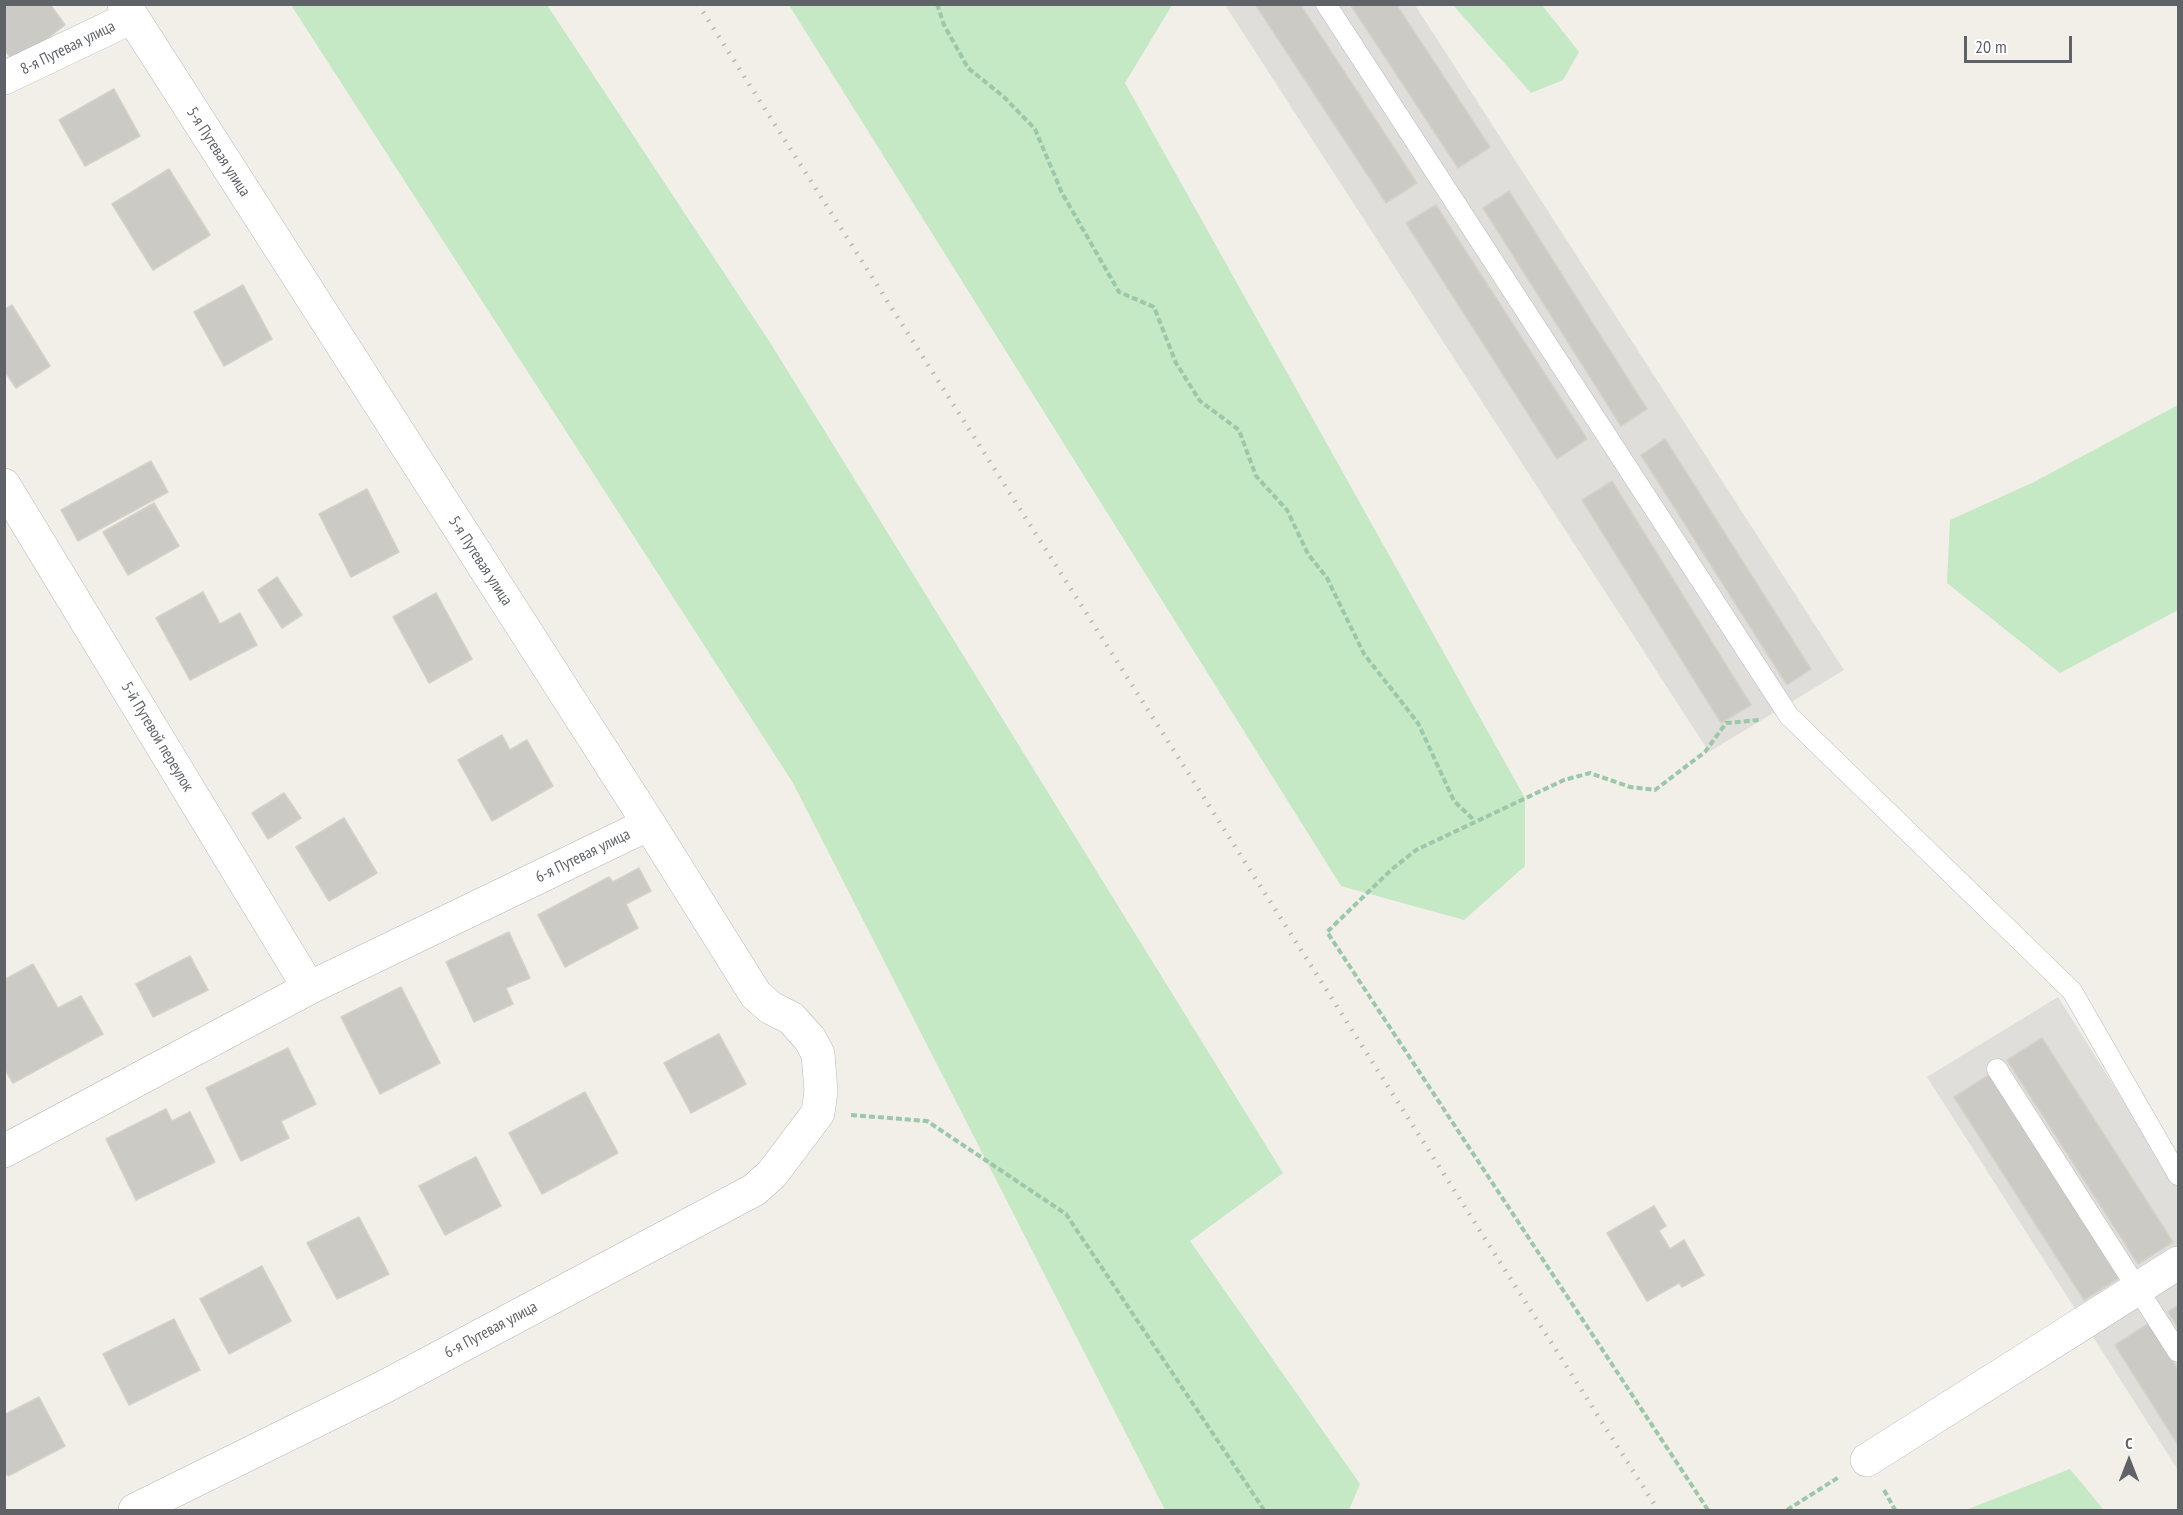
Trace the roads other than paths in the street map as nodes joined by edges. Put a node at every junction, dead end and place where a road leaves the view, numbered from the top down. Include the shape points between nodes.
1 (1326, 4) edge
2 (128, 11) edge
3 (4, 78) edge
4 (4, 485) edge
5 (649, 824) junction
6 (309, 988) junction
7 (1997, 1069) dead end
8 (818, 1113) joint
9 (4, 1151) edge
10 (2178, 1175) edge
11 (2178, 1263) edge
12 (2138, 1289) junction
13 (2178, 1352) edge
14 (1867, 1460) road end
15 (135, 1510) edge

1 - 10 lane via 1790,716 2072,992
2 - 3 street, 8-я Путевая улица
2 - 5 street, 5-я Путевая улица
4 - 6 street, 5-й Путевой переулок
5 - 6 street, 6-я Путевая улица
5 - 8 street, 5-я Путевая улица via 756,995 791,1018 810,1039 818,1054 820,1070
6 - 9 street, 6-я Путевая улица
7 - 12 lane
8 - 15 street, 6-я Путевая улица via 772,1174 754,1190 382,1388
11 - 12 street
12 - 13 lane
12 - 14 street

